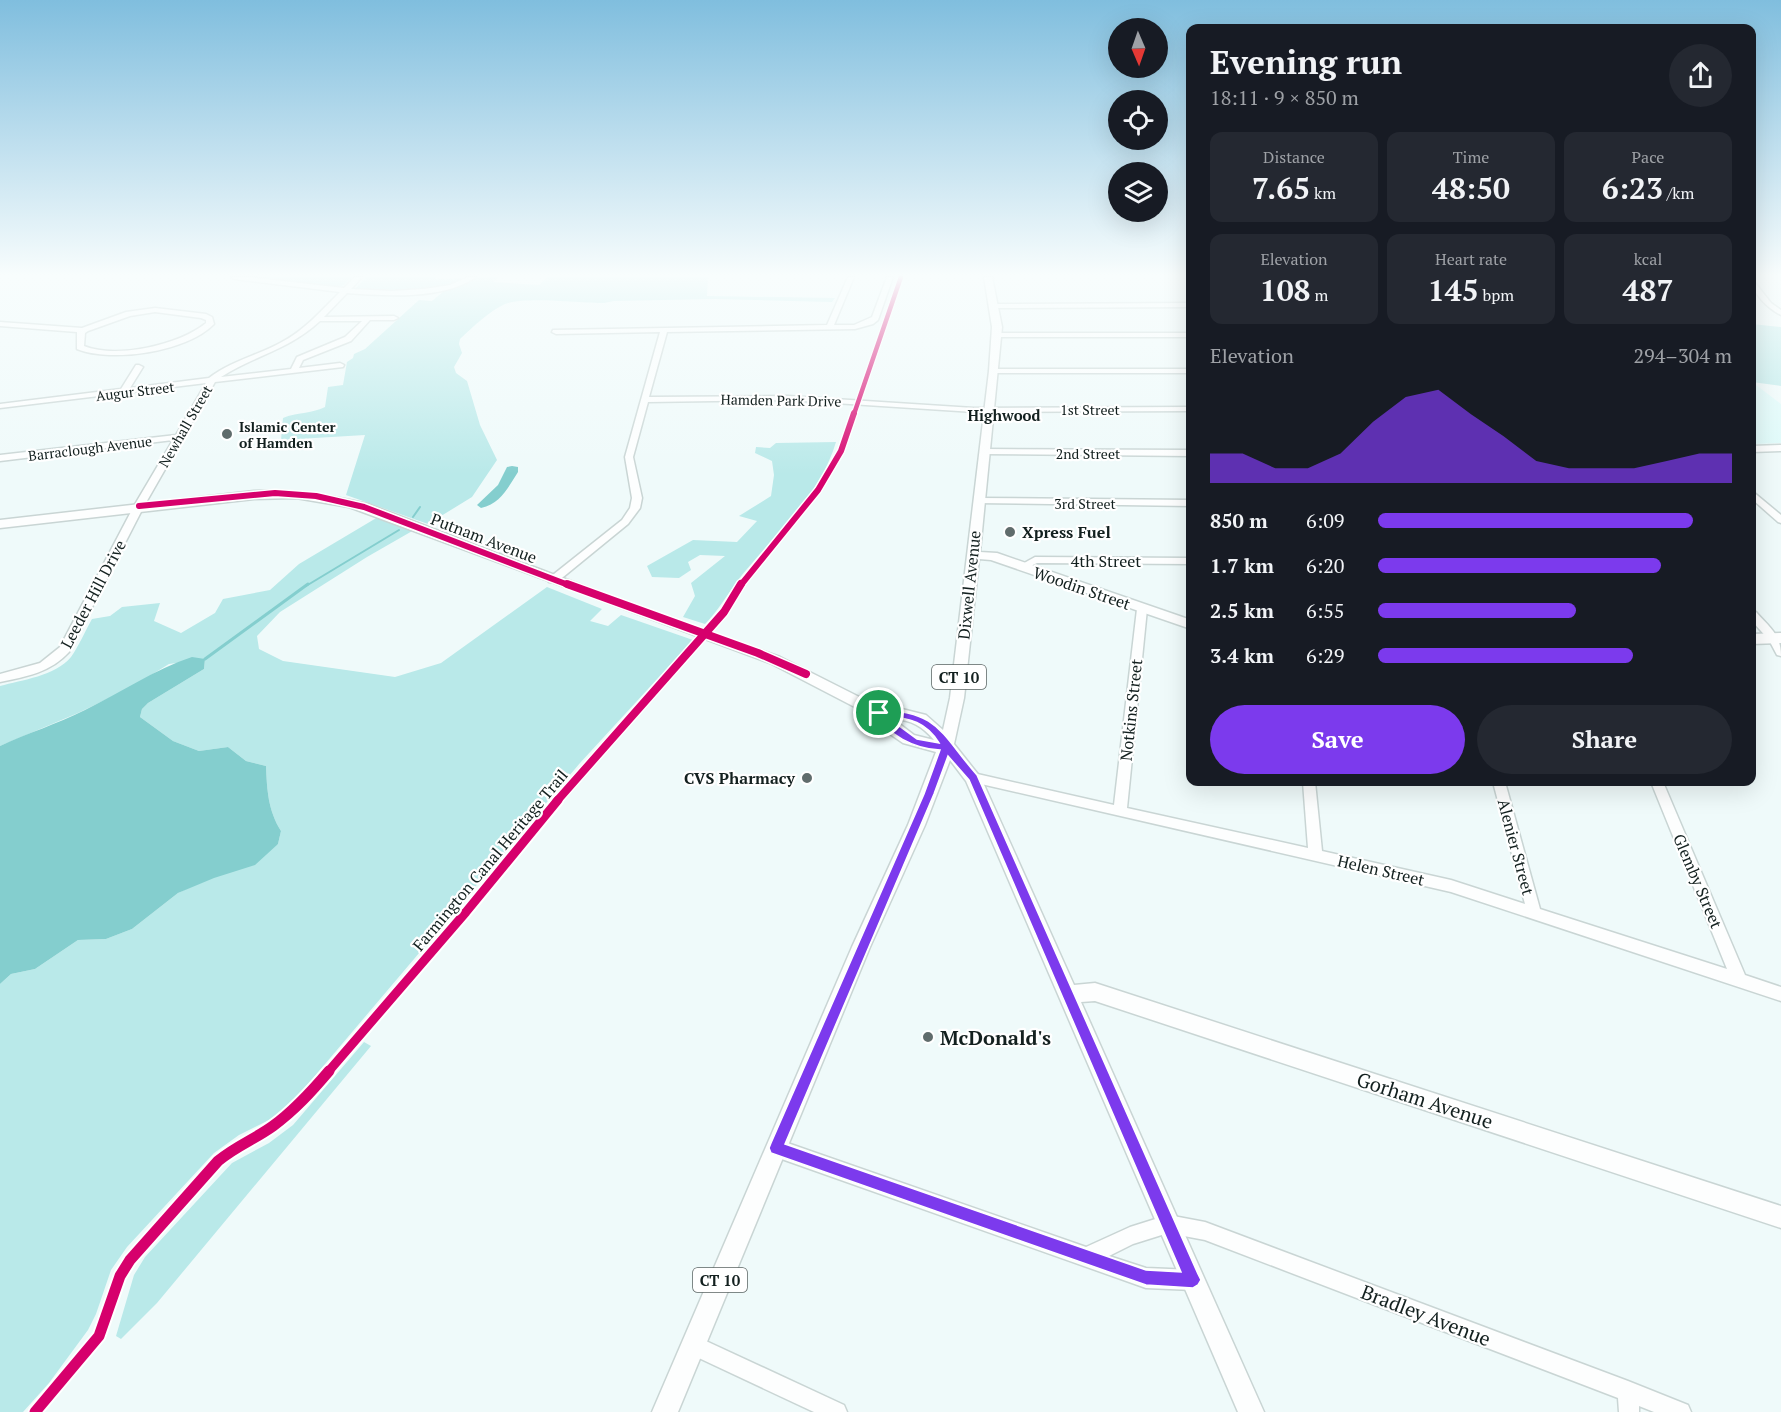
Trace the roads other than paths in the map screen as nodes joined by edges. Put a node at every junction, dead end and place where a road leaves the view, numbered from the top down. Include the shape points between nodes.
1 (80, 343) edge
2 (178, 343) edge
3 (286, 343) edge
4 (339, 343) edge
5 (661, 343) edge
6 (996, 343) edge
7 (340, 364) dead end
8 (140, 367) dead end
9 (294, 370) junction
10 (994, 371) junction
11 (1186, 371) edge
12 (211, 382) junction
13 (123, 392) junction
14 (645, 400) junction
15 (0, 406) edge
16 (1186, 409) edge
17 (989, 410) junction
18 (179, 437) junction
19 (1781, 448) edge
20 (1756, 449) edge
21 (984, 452) junction
22 (1186, 453) edge
23 (0, 458) edge
24 (1756, 498) edge
25 (979, 501) junction
26 (1186, 503) edge
27 (139, 506) junction
28 (1781, 520) edge
29 (0, 524) edge
30 (972, 555) junction
31 (1186, 561) edge
32 (1022, 567) junction
33 (553, 580) junction
34 (1142, 609) junction
35 (1756, 618) edge
36 (1186, 623) edge
37 (1777, 638) edge
38 (1756, 639) edge
39 (1781, 652) edge
40 (0, 678) edge
41 (879, 713) junction
42 (946, 747) junction
43 (973, 778) junction
44 (1309, 786) edge
45 (1500, 786) edge
46 (1659, 786) edge
47 (1120, 811) junction
48 (1315, 855) junction
49 (1534, 912) junction
50 (1739, 980) junction
51 (1781, 994) edge
52 (1068, 995) junction
53 (776, 1148) junction
54 (1781, 1217) edge
55 (1168, 1224) junction
56 (1086, 1257) junction
57 (1193, 1280) junction
58 (693, 1346) junction
59 (1629, 1402) edge
60 (665, 1412) edge
61 (837, 1412) edge
62 (1251, 1412) edge
63 (1681, 1412) edge

1 - 2 street via 82,349 106,353
3 - 12 street, Newhall Street
4 - 9 street via 300,359
5 - 14 street
6 - 10 main road, Dixwell Avenue / CT 10
7 - 9 street, Augur Street
8 - 13 street
9 - 12 street, Augur Street
10 - 11 street
10 - 17 main road, Dixwell Avenue / CT 10
12 - 13 street, Augur Street
12 - 18 street, Newhall Street
13 - 15 street, Augur Street
14 - 17 street, Hamden Park Drive via 805,399
14 - 33 street via 629,457 637,498 635,508 625,522
16 - 17 street, 1st Street
17 - 21 main road, Dixwell Avenue / CT 10
18 - 23 street, Barraclough Avenue
18 - 27 street, Newhall Street
19 - 20 street
21 - 22 street, 2nd Street
21 - 25 main road, Dixwell Avenue / CT 10
24 - 28 street
25 - 26 street, 3rd Street
25 - 30 main road, Dixwell Avenue / CT 10
27 - 29 main road, Putnam Avenue
27 - 33 main road, Putnam Avenue via 275,493 335,499
27 - 40 street, Leeder Hill Drive via 59,656 38,668
30 - 32 main road, Woodin Street via 993,556
30 - 42 main road, Dixwell Avenue / CT 10 via 957,698
31 - 32 street, 4th Street via 1035,560
32 - 34 main road, Woodin Street
33 - 41 main road, Putnam Avenue via 775,660
34 - 36 main road, Woodin Street
34 - 47 street, Notkins Street
35 - 37 street
37 - 38 main road
37 - 39 street
41 - 42 main road, Putnam Avenue via 913,742
41 - 42 main road, Putnam Avenue via 921,719 937,731
42 - 43 main road
42 - 53 main road, Dixwell Avenue / CT 10
43 - 47 street, Helen Street
43 - 52 main road
44 - 48 street
45 - 49 street, Alenier Street
46 - 50 street, Glemby Street
47 - 48 street, Helen Street
48 - 49 street, Helen Street via 1451,886
49 - 50 street, Helen Street
50 - 51 street, Helen Street
52 - 54 main road, Gorham Avenue via 1095,992
52 - 55 main road
53 - 56 street
53 - 58 main road, Dixwell Avenue / CT 10
55 - 56 street via 1130,1236
55 - 57 main road
55 - 59 street, Bradley Avenue via 1205,1231
56 - 57 street via 1146,1278
57 - 62 main road
58 - 60 main road, Dixwell Avenue / CT 10
58 - 61 street
59 - 63 street, Bradley Avenue

